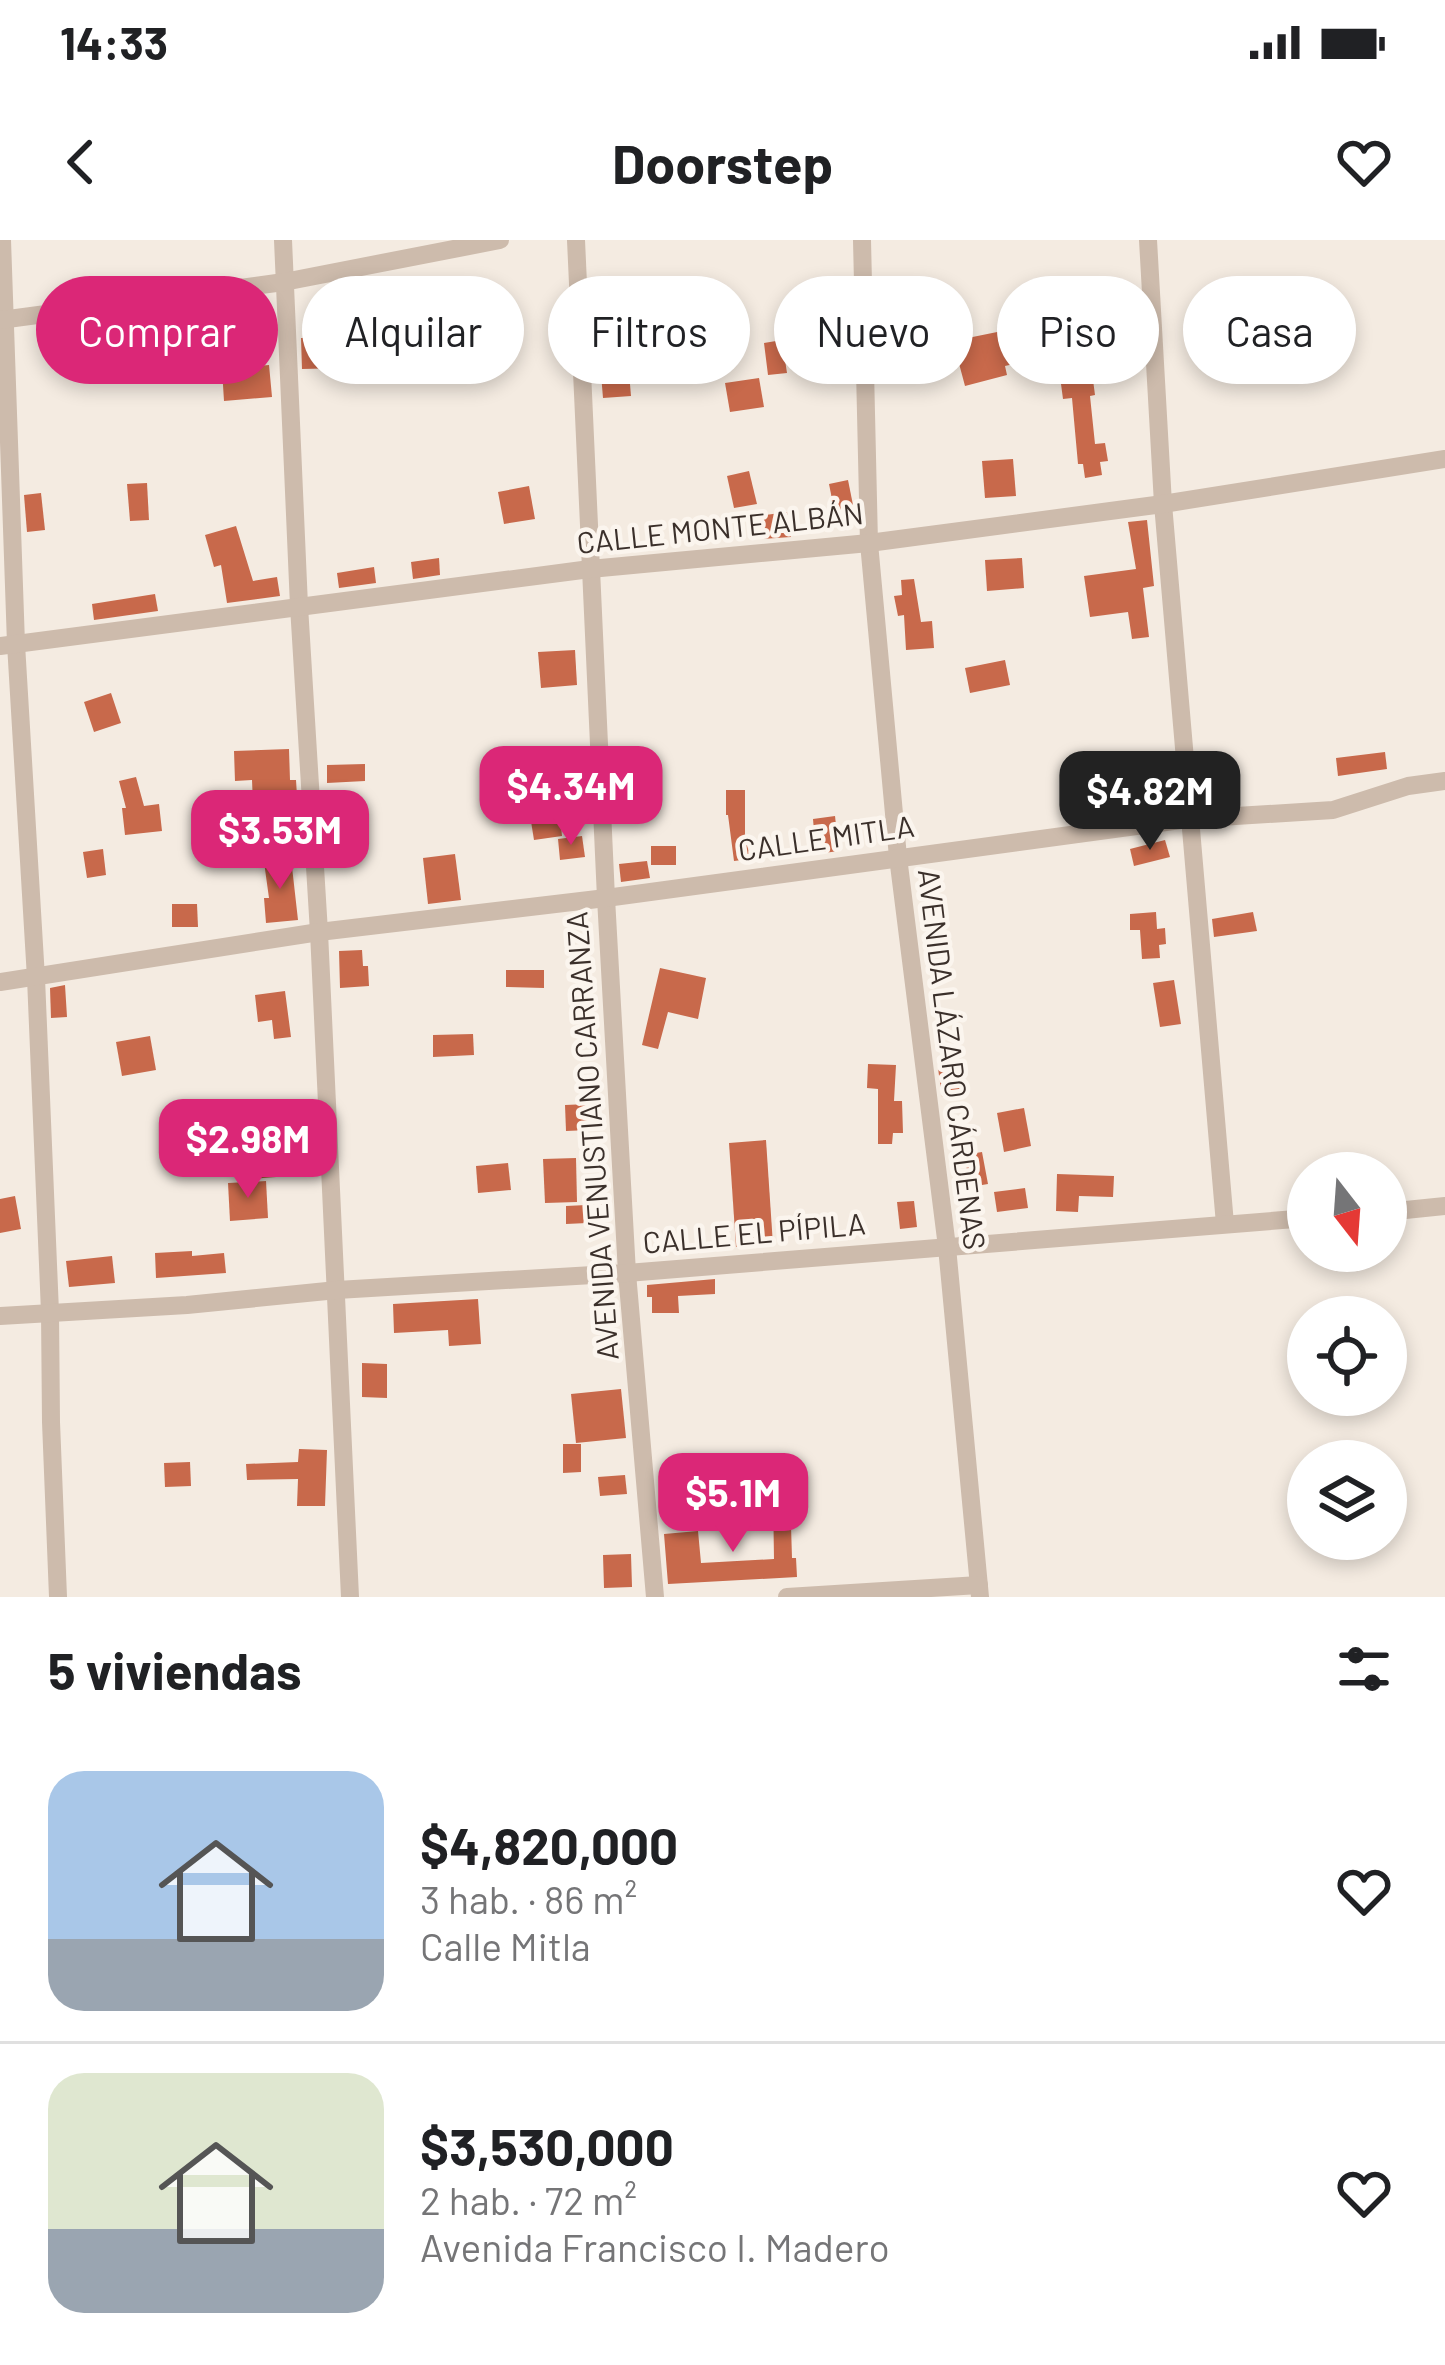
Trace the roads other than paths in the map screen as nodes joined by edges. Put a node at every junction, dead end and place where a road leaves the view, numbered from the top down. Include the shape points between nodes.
1 (2, 240) edge
2 (283, 240) edge
3 (500, 240) edge
4 (576, 240) edge
5 (862, 240) edge
6 (1148, 240) edge
7 (284, 282) junction
8 (3, 319) edge
9 (1445, 459) edge
10 (1162, 504) junction
11 (868, 543) junction
12 (590, 569) junction
13 (299, 606) junction
14 (8, 645) edge
15 (1445, 781) edge
16 (1188, 818) junction
17 (898, 856) junction
18 (605, 898) junction
19 (319, 932) junction
20 (36, 978) junction
21 (0, 982) edge
22 (1445, 1206) edge
23 (1407, 1210) edge
24 (1287, 1220) edge
25 (1225, 1225) junction
26 (947, 1246) junction
27 (627, 1273) junction
28 (337, 1290) junction
29 (50, 1312) junction
30 (0, 1316) edge
31 (980, 1591) edge
32 (58, 1597) edge
33 (350, 1597) edge
34 (655, 1597) edge
35 (787, 1597) edge

1 - 8 street
2 - 7 street
3 - 7 street
4 - 12 street, AVENIDA VENUSTIANO CARRANZA
5 - 11 street, AVENIDA LÁZARO CÁRDENAS
6 - 10 street
7 - 8 street
7 - 13 street
8 - 14 street
9 - 10 street, CALLE MONTE ALBÁN
10 - 11 street, CALLE MONTE ALBÁN
10 - 16 street
11 - 12 street, CALLE MONTE ALBÁN
11 - 17 street, AVENIDA LÁZARO CÁRDENAS
12 - 13 street, CALLE MONTE ALBÁN
12 - 18 street, AVENIDA VENUSTIANO CARRANZA
13 - 14 street, CALLE MONTE ALBÁN
13 - 19 street
14 - 20 street
15 - 16 street, CALLE MITLA via 1334,811
16 - 17 street, CALLE MITLA
16 - 25 street
17 - 18 street, CALLE MITLA
17 - 26 street, AVENIDA LÁZARO CÁRDENAS
18 - 19 street, CALLE MITLA
18 - 27 street, AVENIDA VENUSTIANO CARRANZA
19 - 20 street, CALLE MITLA
19 - 28 street
20 - 21 street, CALLE MITLA
20 - 29 street
22 - 23 street
24 - 25 street, CALLE EL PÍPILA
25 - 26 street, CALLE EL PÍPILA
26 - 27 street, CALLE EL PÍPILA
26 - 31 street, AVENIDA LÁZARO CÁRDENAS
27 - 28 street, CALLE EL PÍPILA
27 - 34 street, AVENIDA VENUSTIANO CARRANZA
28 - 29 street, CALLE EL PÍPILA
28 - 33 street
29 - 30 street, CALLE EL PÍPILA
29 - 32 street
31 - 35 street

